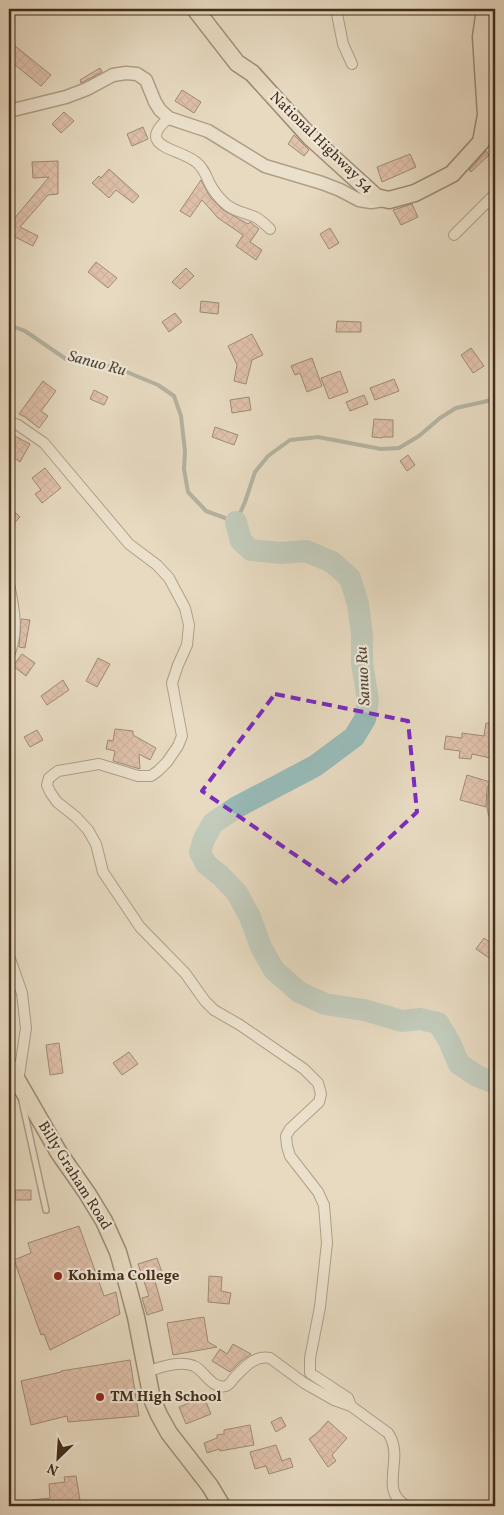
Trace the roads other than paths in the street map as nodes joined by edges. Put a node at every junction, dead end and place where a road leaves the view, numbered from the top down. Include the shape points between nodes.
1 (195, 9) edge
2 (336, 9) edge
3 (485, 9) edge
4 (352, 64) dead end
5 (9, 111) edge
6 (169, 118) junction
7 (495, 194) edge
8 (389, 200) junction
9 (270, 229) dead end
10 (454, 235) dead end
11 (9, 422) edge
12 (9, 584) edge
13 (9, 655) edge
14 (495, 788) edge
15 (495, 813) edge
16 (9, 956) edge
17 (9, 1066) edge
18 (18, 1083) junction
19 (46, 1210) dead end
20 (147, 1372) junction
21 (351, 1406) junction
22 (222, 1506) edge
23 (407, 1506) edge

1 - 8 main road, National Highway 54 via 237,63 252,73 310,137 376,197
2 - 4 street via 343,44
3 - 8 main road, National Highway 54 via 481,37 486,115 481,142 452,174 415,194
5 - 6 street via 66,98 126,73 146,80 155,102
6 - 8 street via 208,131 265,166 322,183 359,200
6 - 9 street via 157,131 160,144 189,156 228,206 261,220
7 - 10 street
11 - 21 street via 44,443 129,544 169,578 185,608 190,625 187,645 172,683 182,736 167,762 150,776 138,776 99,764 58,771 49,778 47,785 57,802 88,830 96,844 103,872 140,927 185,973 205,1001 304,1069 318,1083 319,1102 286,1136 290,1156 324,1205 327,1243 310,1373 348,1398
12 - 13 street via 15,614 14,643
14 - 15 street
16 - 18 street via 22,993 26,1028
17 - 18 main road, Billy Graham Road
18 - 19 lane
18 - 20 main road, Billy Graham Road via 87,1193 118,1252
20 - 21 street via 178,1364 194,1366 218,1386 226,1386 263,1356 277,1362 304,1383
20 - 22 main road, Billy Graham Road via 152,1399 169,1433
21 - 23 street via 392,1439 395,1452 393,1487 400,1503

